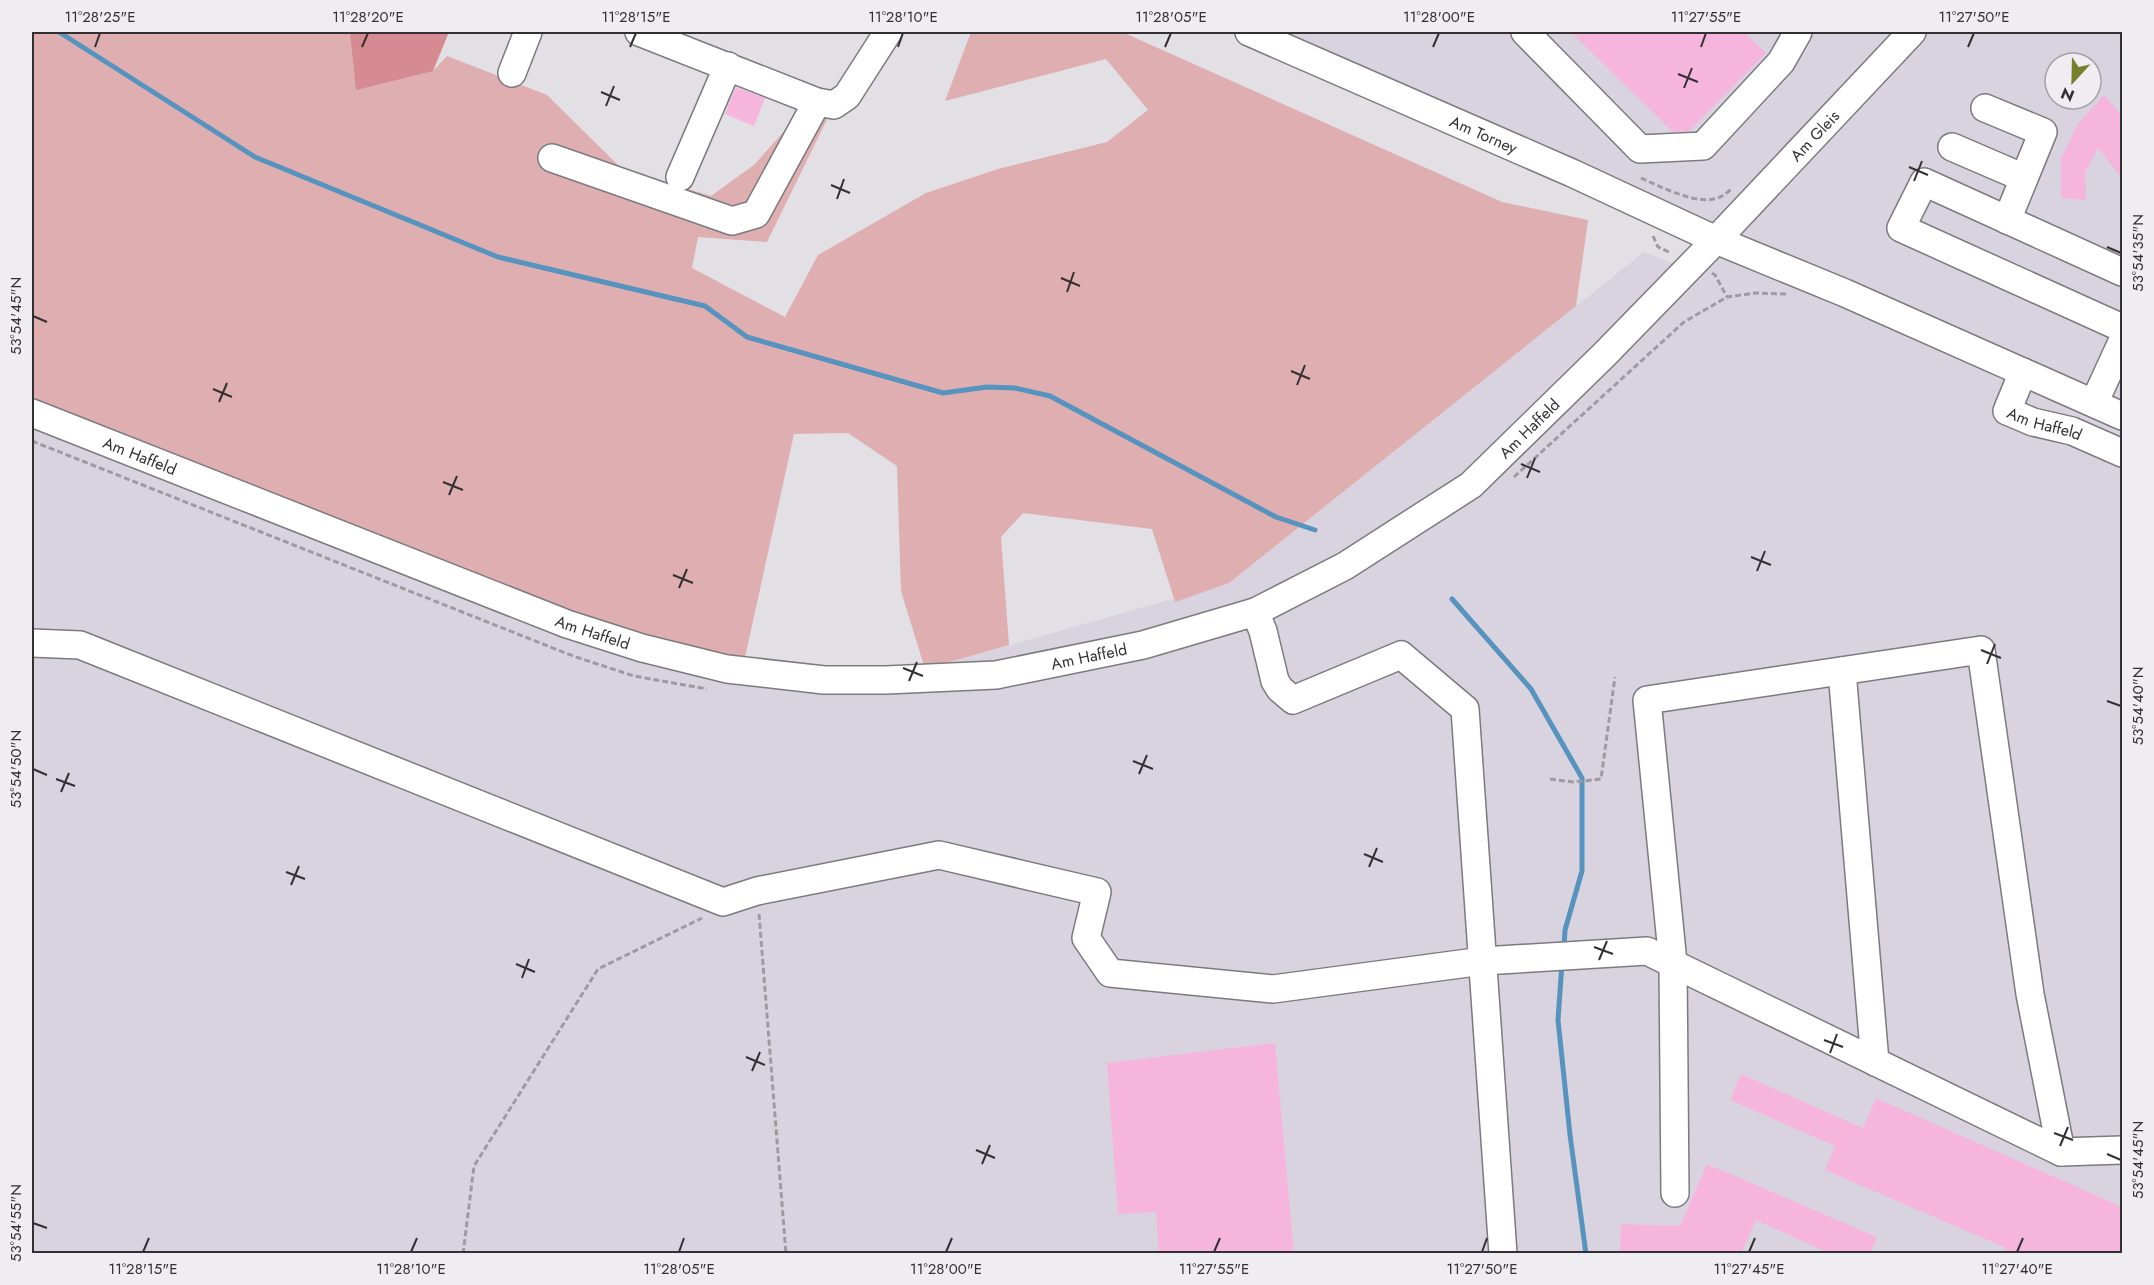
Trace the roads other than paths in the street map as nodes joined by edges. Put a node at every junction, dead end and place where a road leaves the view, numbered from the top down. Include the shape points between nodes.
1 (528, 32) edge
2 (639, 32) edge
3 (888, 32) edge
4 (1249, 32) edge
5 (1525, 32) edge
6 (1798, 32) edge
7 (1912, 32) edge
8 (728, 66) junction
9 (512, 73) dead end
10 (817, 102) junction
11 (1985, 108) dead end
12 (1952, 147) dead end
13 (552, 158) dead end
14 (680, 177) dead end
15 (2024, 178) junction
16 (2007, 220) junction
17 (1716, 240) junction
18 (2122, 272) edge
19 (2122, 328) edge
20 (2122, 342) edge
21 (2023, 372) junction
22 (2094, 403) junction
23 (32, 413) edge
24 (2122, 416) edge
25 (2122, 453) edge
26 (1255, 612) junction
27 (32, 625) edge
28 (32, 643) edge
29 (80, 645) junction
30 (1842, 671) junction
31 (1483, 961) junction
32 (1673, 963) junction
33 (1875, 1062) junction
34 (2122, 1150) edge
35 (2061, 1152) junction
36 (1675, 1193) dead end
37 (1503, 1254) edge

1 - 9 street
2 - 8 street
3 - 10 street via 847,96 834,105
4 - 17 street, Am Torney
5 - 6 street via 1640,149 1703,146 1781,62
7 - 17 street, Am Gleis
8 - 10 street
8 - 14 street
10 - 13 street via 756,214 732,221
11 - 15 street via 2043,132
12 - 15 street
15 - 16 street
16 - 18 street
16 - 19 street via 1924,182 1901,228
17 - 21 street
17 - 26 street, Am Haffeld via 1471,485 1345,566
20 - 22 street
21 - 22 street
21 - 25 street, Am Haffeld via 2007,411 2072,431
22 - 24 street
23 - 26 street, Am Haffeld via 567,624 727,669 824,680 996,675 1143,645
26 - 31 street via 1275,681 1293,700 1401,656 1465,709
27 - 29 street
28 - 29 street
29 - 31 street via 723,902 757,891 939,855 1097,892 1086,938 1110,973 1274,989
30 - 32 street via 1647,700
30 - 33 street
30 - 35 street via 1981,650 2030,994
31 - 32 street via 1647,951
31 - 37 street
32 - 33 street
32 - 36 street
33 - 35 street
34 - 35 street

